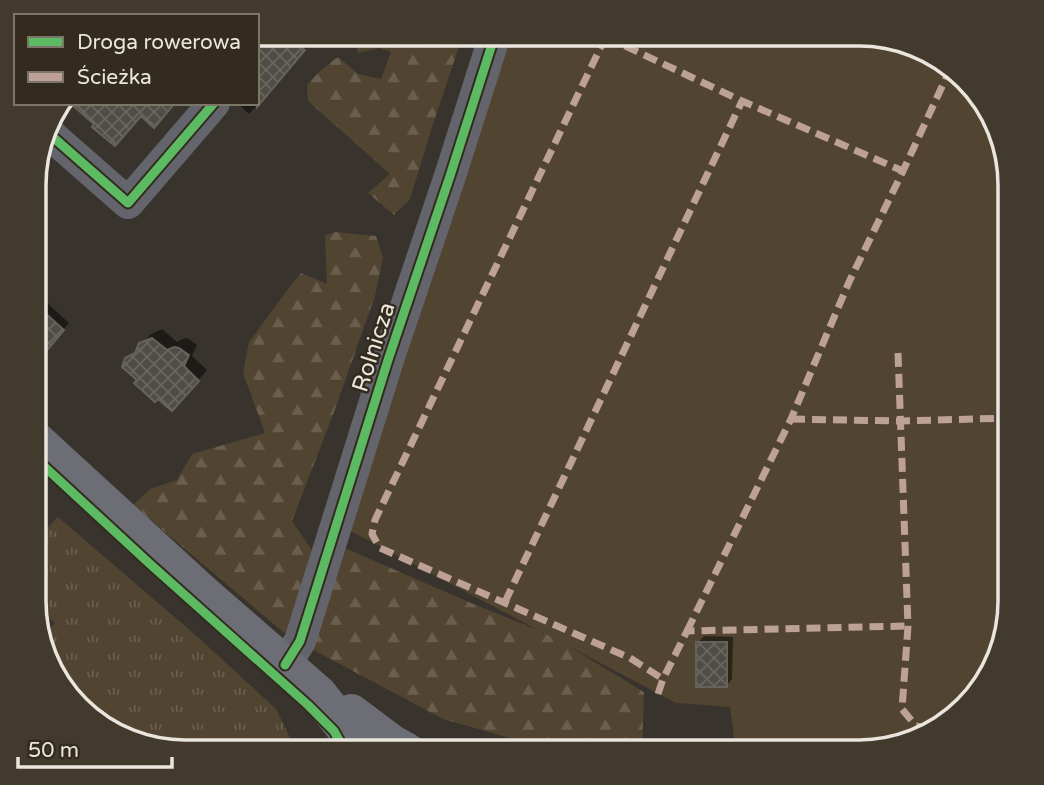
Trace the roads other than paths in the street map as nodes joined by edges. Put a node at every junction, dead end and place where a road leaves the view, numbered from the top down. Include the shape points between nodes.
1 (491, 46) edge
2 (212, 105) edge
3 (54, 138) edge
4 (46, 450) edge
5 (285, 665) junction
6 (318, 694) junction
7 (355, 739) edge
8 (386, 739) edge

1 - 5 street, Rolnicza via 300,641
2 - 3 street via 128,202
4 - 5 main road
5 - 6 main road
6 - 7 main road
6 - 8 main road

